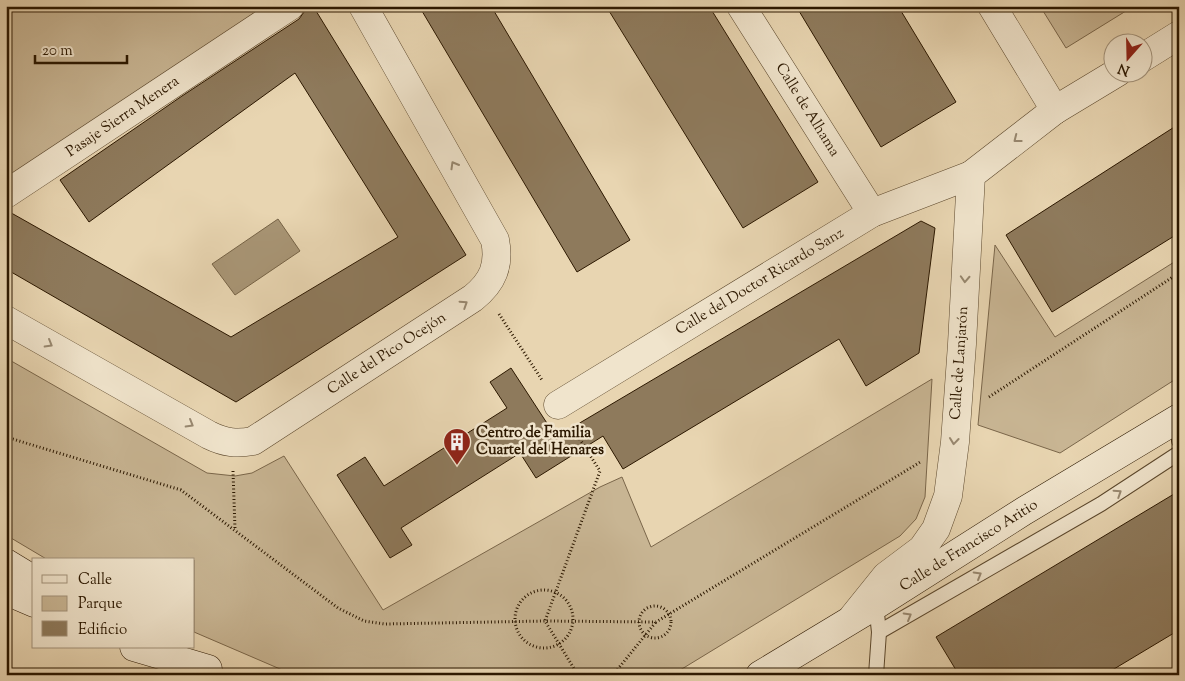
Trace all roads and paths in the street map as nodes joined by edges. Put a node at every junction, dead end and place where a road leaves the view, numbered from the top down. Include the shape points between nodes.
1 (290, 6) edge
2 (363, 6) edge
3 (741, 6) edge
4 (992, 6) edge
5 (1179, 35) edge
6 (1152, 52) edge
7 (1102, 82) edge
8 (1055, 110) junction
9 (971, 175) junction
10 (6, 194) edge
11 (872, 214) junction
12 (1179, 273) edge
13 (483, 290) junction
14 (6, 320) edge
15 (558, 405) junction
16 (1178, 426) edge
17 (956, 430) junction
18 (6, 438) edge
19 (232, 443) junction
20 (1179, 453) edge
21 (235, 530) junction
22 (6, 563) edge
23 (32, 579) edge
24 (910, 583) junction
25 (6, 591) edge
26 (556, 592) junction
27 (936, 599) junction
28 (32, 602) edge
29 (876, 604) junction
30 (668, 614) junction
31 (545, 620) junction
32 (850, 620) junction
33 (516, 621) junction
34 (574, 621) junction
35 (638, 621) junction
36 (656, 622) junction
37 (880, 632) junction
38 (645, 636) junction
39 (559, 644) junction
40 (137, 648) edge
41 (166, 648) edge
42 (214, 672) edge
43 (182, 675) edge
44 (578, 675) edge
45 (613, 675) edge
46 (760, 675) edge
47 (876, 675) edge

1 - 10 street, Pasaje Sierra Menera
13 -> 2 street, Calle del Pico Ocejón via 490,281 498,257 495,240
3 - 11 street, Calle de Alhama
4 - 8 street
5 - 6 street
7 - 8 street
8 -> 9 street
9 - 11 street, Calle del Doctor Ricardo Sanz
9 -> 17 street, Calle de Lanjarón
11 - 15 street, Calle del Doctor Ricardo Sanz
12 - 17 path
13 - 15 path
19 -> 13 street, Calle del Pico Ocejón via 253,441
14 -> 19 street via 210,435
15 - 26 path via 600,471
16 - 24 street, Calle de Francisco Aritio via 1024,511
17 - 30 path
17 -> 32 street, Calle de Lanjarón via 948,496 936,530 922,550 886,576
18 - 21 path via 181,490
19 - 21 path
27 -> 20 lane via 1101,504
21 - 33 path via 338,608 364,621 385,624
22 - 23 street
24 - 27 lane
24 - 29 street, Calle de Francisco Aritio
25 - 28 street
26 - 31 path
26 - 33 path via 530,593 518,606
26 - 34 path via 572,607
37 -> 27 lane
29 - 32 street, Calle de Francisco Aritio
29 - 37 lane
30 - 35 path via 663,608 652,606 643,611
30 - 36 path
30 - 38 path via 671,622 664,636
31 - 33 path
31 - 34 path
31 - 39 path
32 - 46 street, Calle de Francisco Aritio
33 - 39 path via 519,634 533,646 552,648
34 - 35 path
34 - 39 path via 569,636
35 - 36 path
35 - 38 path
36 - 38 path
37 - 47 lane
38 - 45 path
39 - 44 path
40 - 42 street
41 - 42 street
42 - 43 street

